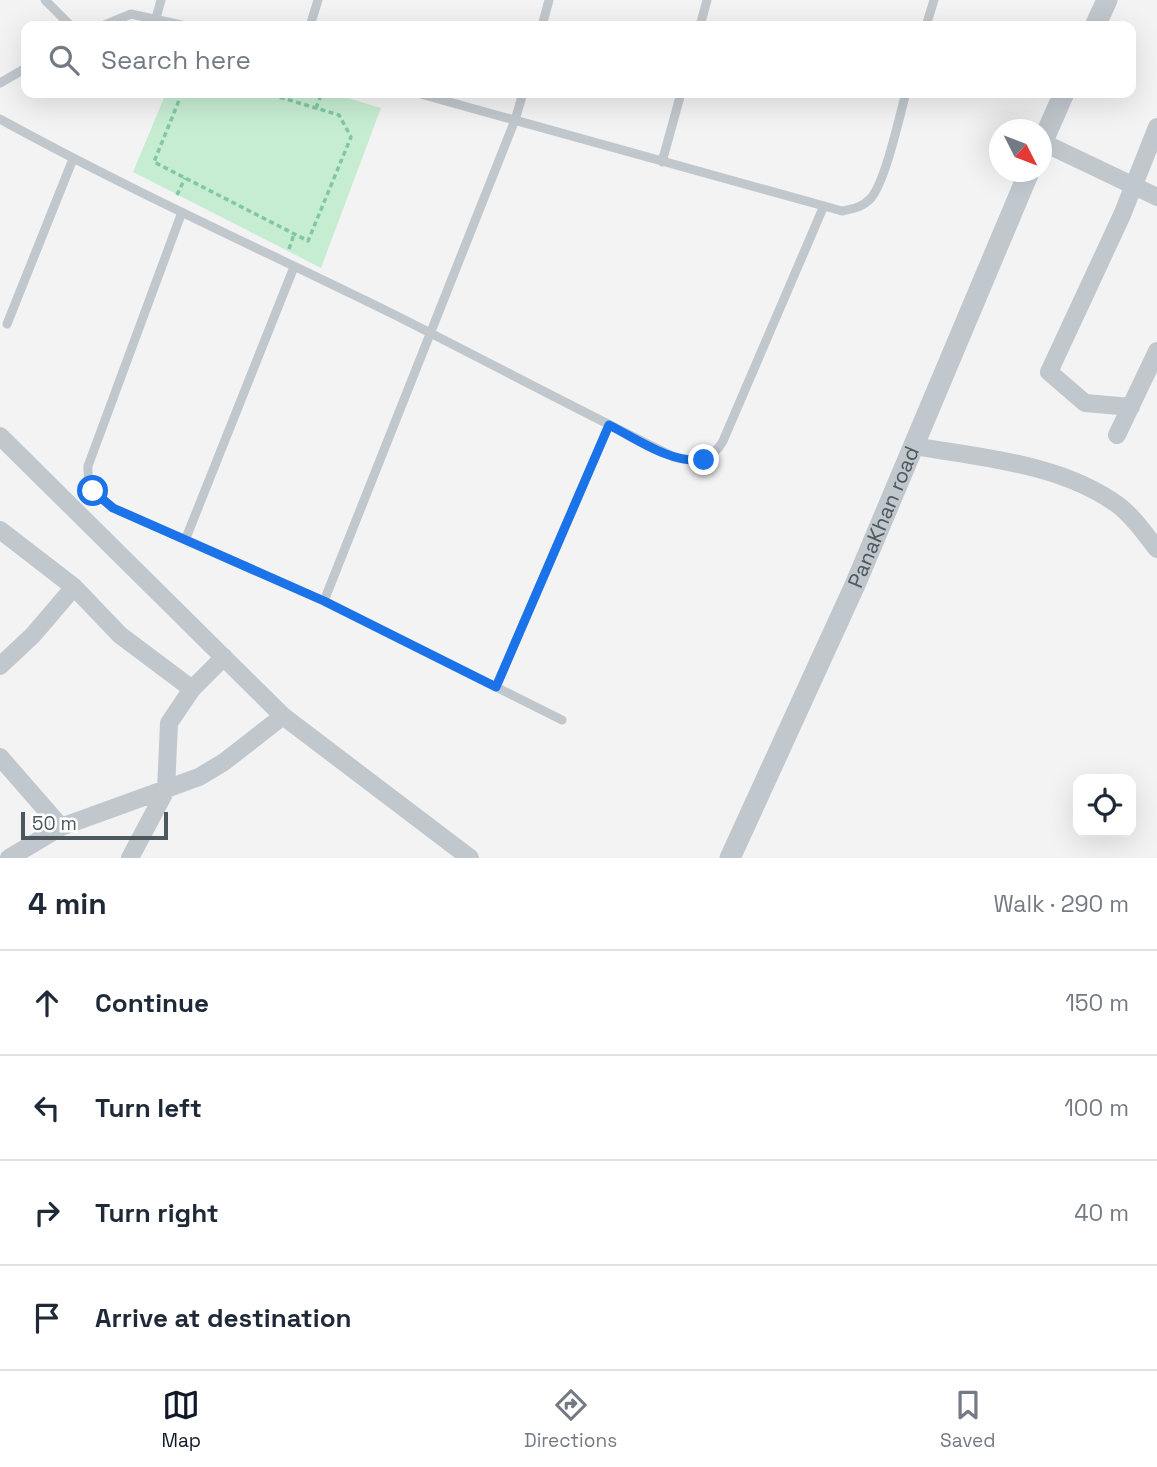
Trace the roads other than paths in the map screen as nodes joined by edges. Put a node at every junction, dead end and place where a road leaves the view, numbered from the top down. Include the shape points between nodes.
1 (45, 0) edge
2 (161, 0) edge
3 (318, 0) edge
4 (549, 0) edge
5 (707, 0) edge
6 (934, 0) edge
7 (1107, 0) edge
8 (156, 18) junction
9 (66, 21) edge
10 (114, 21) edge
11 (167, 21) edge
12 (312, 21) edge
13 (543, 21) edge
14 (701, 21) edge
15 (928, 21) edge
16 (1097, 21) edge
17 (21, 71) edge
18 (0, 83) edge
19 (435, 98) edge
20 (522, 98) edge
21 (680, 98) edge
22 (905, 98) edge
23 (1062, 98) edge
24 (0, 119) edge
25 (515, 120) junction
26 (1052, 120) edge
27 (1157, 127) edge
28 (1052, 147) edge
29 (73, 159) junction
30 (662, 162) junction
31 (1025, 182) edge
32 (1134, 184) junction
33 (1157, 197) edge
34 (823, 208) junction
35 (182, 212) junction
36 (294, 267) junction
37 (7, 324) dead end
38 (431, 334) junction
39 (1157, 351) edge
40 (1131, 407) junction
41 (609, 425) junction
42 (1117, 435) dead end
43 (0, 436) edge
44 (914, 446) junction
45 (0, 530) edge
46 (186, 538) junction
47 (1157, 549) edge
48 (74, 587) junction
49 (324, 601) junction
50 (224, 657) junction
51 (0, 666) edge
52 (496, 687) junction
53 (192, 689) junction
54 (283, 716) junction
55 (562, 719) dead end
56 (0, 757) edge
57 (166, 790) junction
58 (61, 827) junction
59 (9, 858) edge
60 (130, 858) edge
61 (470, 858) edge
62 (730, 858) edge

1 - 9 lane
2 - 8 lane
3 - 12 lane
4 - 13 lane
5 - 14 lane
6 - 15 lane
7 - 16 street
8 - 10 lane via 131,14
8 - 11 lane
17 - 18 lane
19 - 25 lane
20 - 25 lane
21 - 30 lane
22 - 34 lane via 872,197 858,208 842,212
23 - 26 street
24 - 29 lane
25 - 30 lane
25 - 38 lane
27 - 32 street
28 - 32 street
29 - 35 lane
29 - 37 lane
30 - 34 lane
31 - 44 street, PanaKhan road
32 - 33 street
32 - 40 street via 1049,372 1085,403
34 - 41 lane via 718,451 690,462
35 - 36 lane
35 - 46 lane via 88,466 88,482 113,508
36 - 38 lane
36 - 46 lane
38 - 41 lane
38 - 49 lane
39 - 40 street
40 - 42 street
41 - 52 lane
43 - 50 street
44 - 47 street via 1012,463 1073,481 1119,506
44 - 62 street, PanaKhan road
45 - 48 street
46 - 49 lane
48 - 51 street
48 - 53 street via 120,635
49 - 52 lane
50 - 53 street
50 - 54 street
52 - 55 lane
53 - 57 street via 169,723
54 - 57 street via 224,762
54 - 61 street
56 - 58 street
57 - 58 street
57 - 60 street
58 - 59 street

